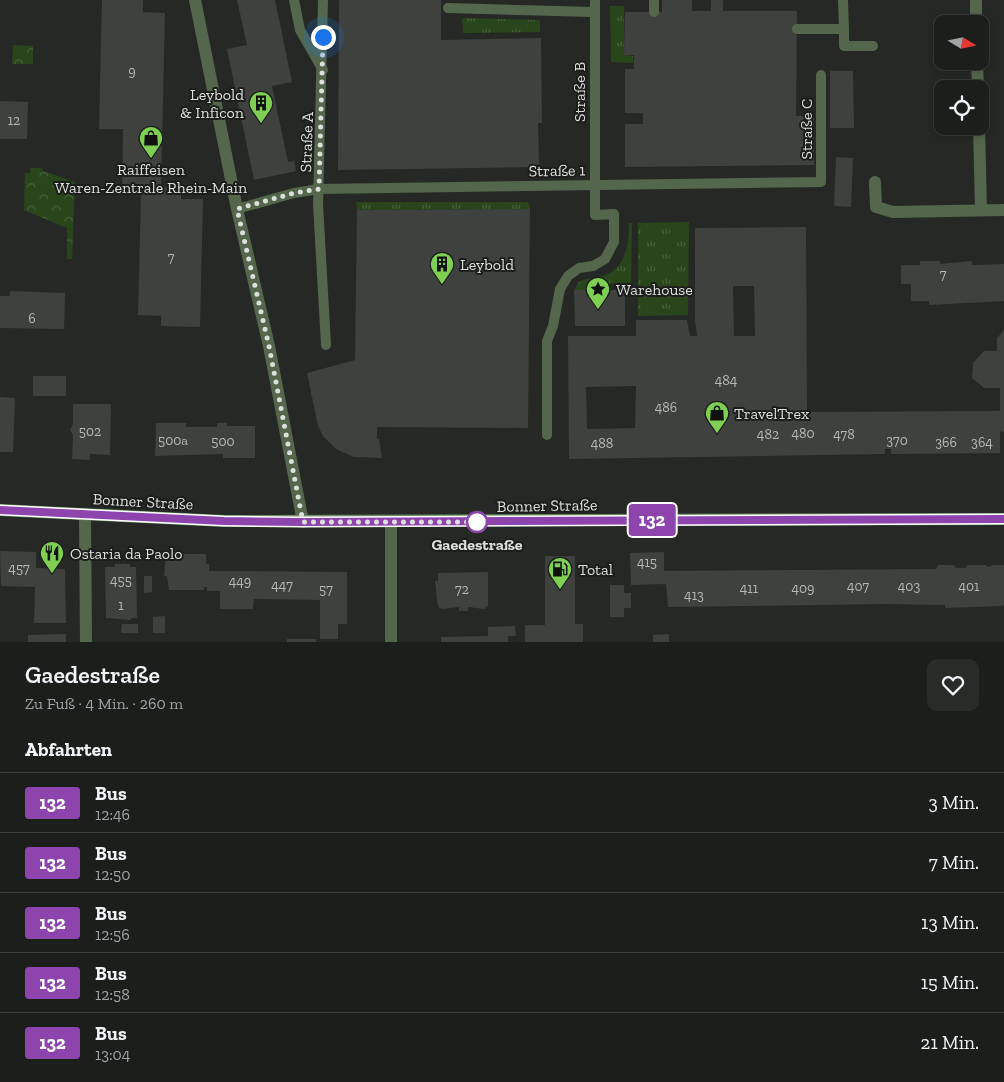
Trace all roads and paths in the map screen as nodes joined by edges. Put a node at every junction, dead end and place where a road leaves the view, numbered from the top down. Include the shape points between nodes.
1 (195, 0) edge
2 (294, 0) edge
3 (323, 0) edge
4 (595, 0) edge
5 (654, 0) edge
6 (843, 0) edge
7 (976, 0) edge
8 (448, 8) dead end
9 (594, 12) junction
10 (654, 12) dead end
11 (976, 15) edge
12 (797, 29) dead end
13 (844, 29) junction
14 (873, 46) dead end
15 (323, 70) junction
16 (821, 75) dead end
17 (979, 135) edge
18 (821, 182) joint
19 (875, 182) dead end
20 (594, 185) junction
21 (319, 189) junction
22 (237, 209) junction
23 (980, 210) junction
24 (1004, 210) edge
25 (326, 345) dead end
26 (548, 434) dead end
27 (0, 510) edge
28 (85, 514) junction
29 (1004, 519) edge
30 (303, 522) junction
31 (391, 522) junction
32 (86, 642) edge
33 (392, 642) edge

1 - 22 street
2 - 15 lane via 300,30
3 - 15 lane, Straße A
4 - 9 lane, Straße B
5 - 10 lane
6 - 13 lane
7 - 11 street
8 - 9 lane
9 - 20 lane, Straße B
12 - 13 lane
13 - 14 lane via 844,46
15 - 21 lane, Straße A
16 - 18 lane, Straße C
17 - 23 street
18 - 20 lane, Straße 1
19 - 23 street via 876,207 893,212
20 - 21 lane, Straße 1
20 - 26 lane, Straße B via 595,214 614,214 614,242 605,259 593,266 579,268 568,276 560,289 547,341
21 - 22 lane, Straße 1
21 - 25 lane, Straße A
22 - 30 street via 269,346
23 - 24 street
27 - 28 main road, Bonner Straße
28 - 30 main road, Bonner Straße
28 - 32 street
29 - 31 main road, Bonner Straße
30 - 31 main road, Bonner Straße
31 - 33 street

